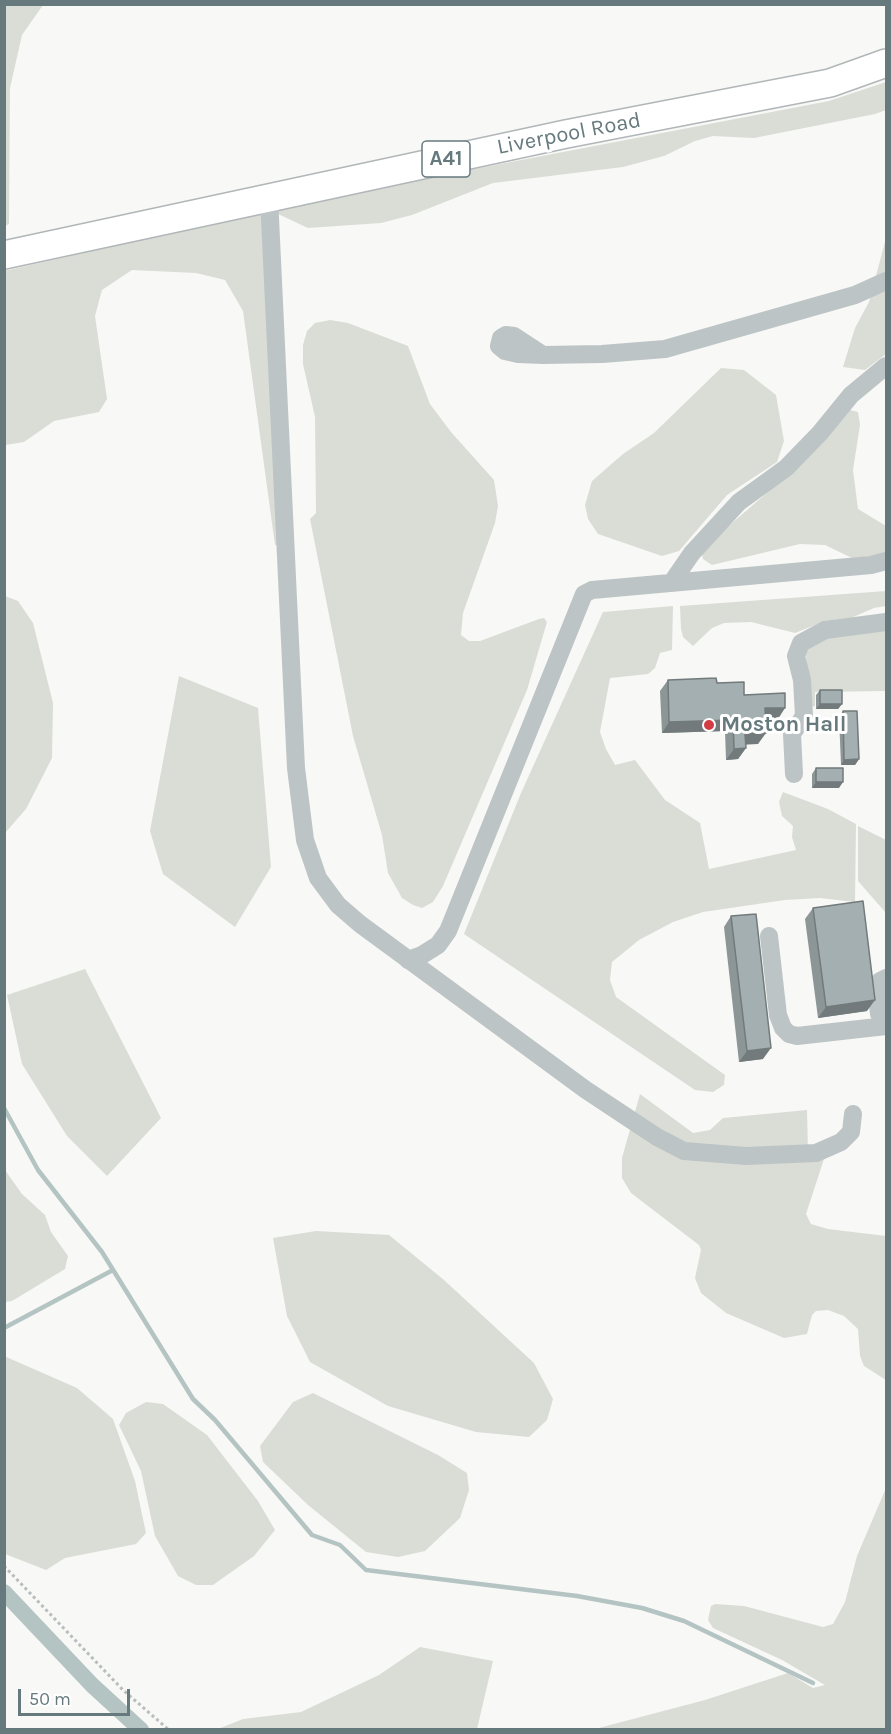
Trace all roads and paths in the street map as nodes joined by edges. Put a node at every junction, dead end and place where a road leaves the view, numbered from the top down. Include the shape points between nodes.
1 (886, 63) edge
2 (268, 197) junction
3 (4, 255) edge
4 (886, 281) edge
5 (543, 355) dead end
6 (886, 366) edge
7 (886, 561) edge
8 (672, 582) junction
9 (886, 622) edge
10 (794, 774) dead end
11 (769, 936) dead end
12 (408, 960) junction
13 (886, 978) edge
14 (886, 1025) edge
15 (853, 1114) dead end
16 (4, 1566) edge
17 (169, 1730) edge

1 - 2 highway, Liverpool Road / A41 via 830,83
2 - 3 highway, Liverpool Road / A41
2 - 12 street via 296,768 305,840 318,878 338,905
4 - 5 street via 855,295 665,349
6 - 8 street via 851,395 786,468 739,502 692,553
7 - 8 street
8 - 12 street via 584,594 448,931 438,945
9 - 10 street via 825,630 801,643 796,656 804,716 792,734
11 - 14 street via 778,1015 789,1034
12 - 15 street via 586,1090 684,1151 746,1156 816,1154 841,1142 851,1132
13 - 14 street via 876,989 879,1014
16 - 17 path via 123,1690

